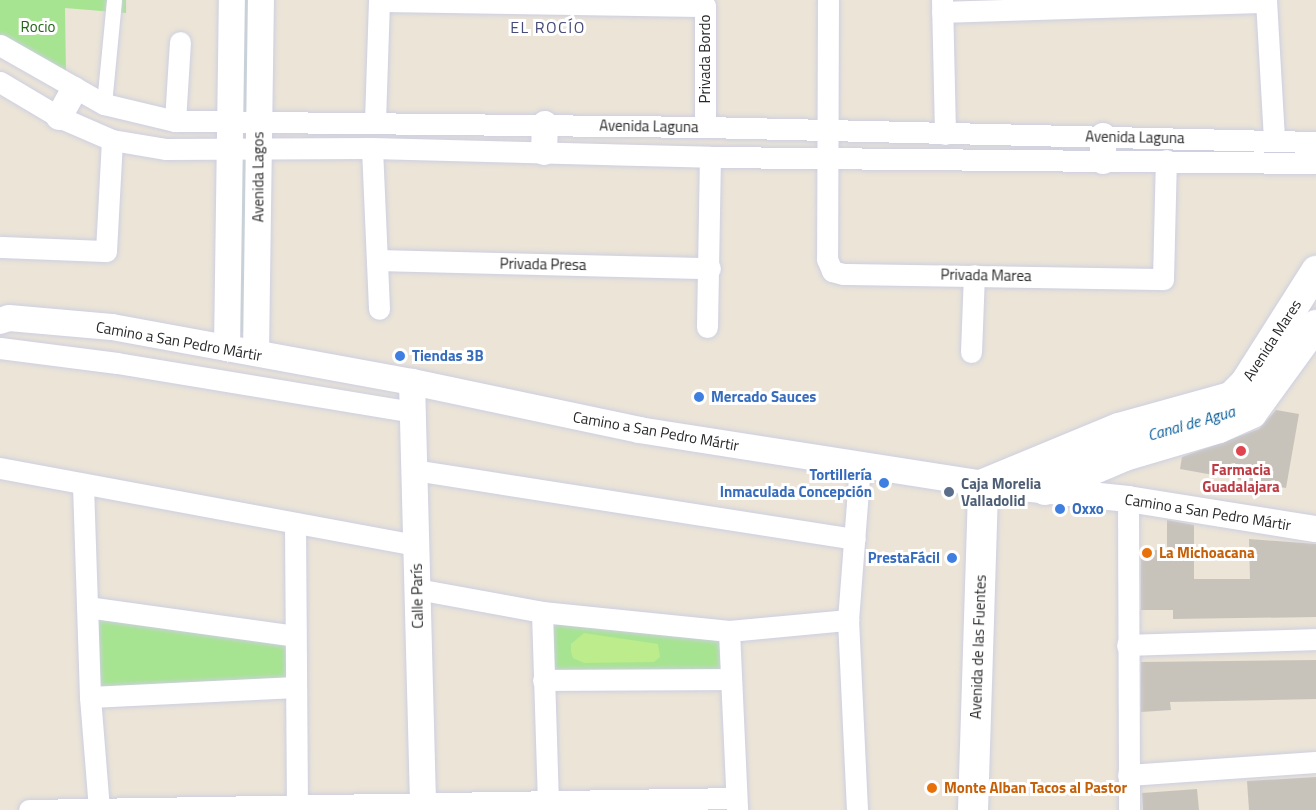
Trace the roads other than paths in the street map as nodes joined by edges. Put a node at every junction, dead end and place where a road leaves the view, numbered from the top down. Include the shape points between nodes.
1 (114, 0) edge
2 (232, 0) edge
3 (261, 0) edge
4 (379, 0) edge
5 (828, 0) edge
6 (1266, 1) edge
7 (942, 6) edge
8 (180, 42) dead end
9 (0, 45) edge
10 (0, 82) edge
11 (74, 90) junction
12 (104, 104) junction
13 (59, 117) junction
14 (175, 121) junction
15 (375, 121) junction
16 (230, 123) junction
17 (258, 123) junction
18 (545, 124) junction
19 (705, 127) junction
20 (829, 130) junction
21 (945, 134) junction
22 (1274, 139) junction
23 (112, 140) junction
24 (1316, 142) edge
25 (230, 148) junction
26 (372, 148) junction
27 (259, 149) junction
28 (1103, 149) junction
29 (544, 152) junction
30 (710, 157) junction
31 (829, 159) junction
32 (1166, 160) junction
33 (1316, 163) edge
34 (0, 247) edge
35 (377, 260) junction
36 (710, 268) junction
37 (1316, 272) edge
38 (974, 274) junction
39 (379, 309) dead end
40 (0, 321) edge
41 (1316, 325) edge
42 (707, 327) dead end
43 (0, 348) edge
44 (226, 348) junction
45 (971, 352) dead end
46 (256, 353) junction
47 (412, 382) junction
48 (413, 412) junction
49 (860, 465) junction
50 (0, 468) edge
51 (414, 470) junction
52 (983, 483) junction
53 (83, 485) junction
54 (1045, 490) junction
55 (1128, 499) junction
56 (295, 523) junction
57 (1316, 529) edge
58 (855, 539) junction
59 (417, 545) junction
60 (417, 589) junction
61 (87, 607) junction
62 (542, 612) junction
63 (848, 620) junction
64 (729, 631) junction
65 (295, 636) junction
66 (1316, 639) edge
67 (1127, 645) junction
68 (731, 679) junction
69 (543, 680) junction
70 (296, 687) junction
71 (90, 698) junction
72 (1316, 762) edge
73 (1128, 775) junction
74 (548, 802) junction
75 (737, 804) edge
76 (297, 806) junction
77 (423, 807) edge
78 (99, 808) junction
79 (29, 810) edge
80 (857, 810) edge
81 (973, 810) edge
82 (1129, 810) edge

1 - 12 street
2 - 16 street, Avenida Lagos
3 - 17 street, Avenida Lagos
4 - 15 street, Privada Bordo
4 - 19 street, Privada Bordo via 705,6
5 - 20 street, Privada Marea
6 - 7 street
6 - 22 street
7 - 21 street
8 - 14 street
9 - 11 street, Avenida Laguna
10 - 13 street, Avenida Laguna
11 - 12 street, Avenida Laguna
11 - 13 street
12 - 14 street, Avenida Laguna
13 - 23 street, Avenida Laguna
14 - 16 street, Avenida Laguna
15 - 17 street, Avenida Laguna
15 - 18 street, Avenida Laguna
16 - 17 street, Avenida Laguna
16 - 25 street, Avenida Lagos
17 - 27 street, Avenida Lagos
18 - 19 street, Avenida Laguna
18 - 29 street
19 - 20 street, Avenida Laguna
20 - 21 street, Avenida Laguna
20 - 31 street, Privada Marea
21 - 28 street, Avenida Laguna
22 - 24 street, Avenida Laguna
22 - 28 street, Avenida Laguna
23 - 25 street, Avenida Laguna via 166,149
23 - 34 street via 106,251
25 - 27 street, Avenida Laguna
25 - 44 street, Avenida Lagos
26 - 27 street, Avenida Laguna
26 - 29 street, Avenida Laguna
26 - 35 street
27 - 46 street, Avenida Lagos
28 - 31 street, Avenida Laguna
28 - 32 street, Avenida Laguna
29 - 30 street, Avenida Laguna
30 - 31 street, Avenida Laguna
30 - 36 street
31 - 38 street, Privada Marea via 828,259 832,271
32 - 33 street, Avenida Laguna
32 - 38 street, Privada Marea via 1163,279
35 - 36 street, Privada Presa
35 - 39 street
36 - 42 street
37 - 52 main road, Avenida Mares via 1245,383 1231,397 1119,428
38 - 45 street
40 - 44 street, Camino a San Pedro Mártir via 9,318 112,327
41 - 54 main road, Avenida Mares via 1252,413 1219,428 1125,456
43 - 48 street via 117,363
44 - 46 street, Camino a San Pedro Mártir
46 - 47 street, Camino a San Pedro Mártir
47 - 48 street, Calle París
47 - 49 street, Camino a San Pedro Mártir via 639,430
48 - 51 street, Calle París
49 - 52 street, Camino a San Pedro Mártir
49 - 58 street
50 - 53 street
51 - 58 street
51 - 59 street, Calle París
52 - 54 street, Camino a San Pedro Mártir
52 - 81 main road, Avenida de las Fuentes
53 - 56 street
53 - 61 street
54 - 55 street, Camino a San Pedro Mártir
55 - 57 street, Camino a San Pedro Mártir
55 - 67 street
56 - 59 street
56 - 65 street
58 - 63 street
59 - 60 street, Calle París
60 - 62 street
60 - 77 street, Calle París
61 - 65 street
61 - 71 street
62 - 64 street
62 - 69 street
63 - 64 street
63 - 80 street
64 - 68 street
65 - 70 street
66 - 67 street
67 - 73 street
68 - 69 street
68 - 75 street
69 - 74 street
70 - 71 street
70 - 76 street
71 - 78 street
72 - 73 street
73 - 82 street
74 - 75 street
74 - 77 street
76 - 77 street
76 - 78 street
78 - 79 street

